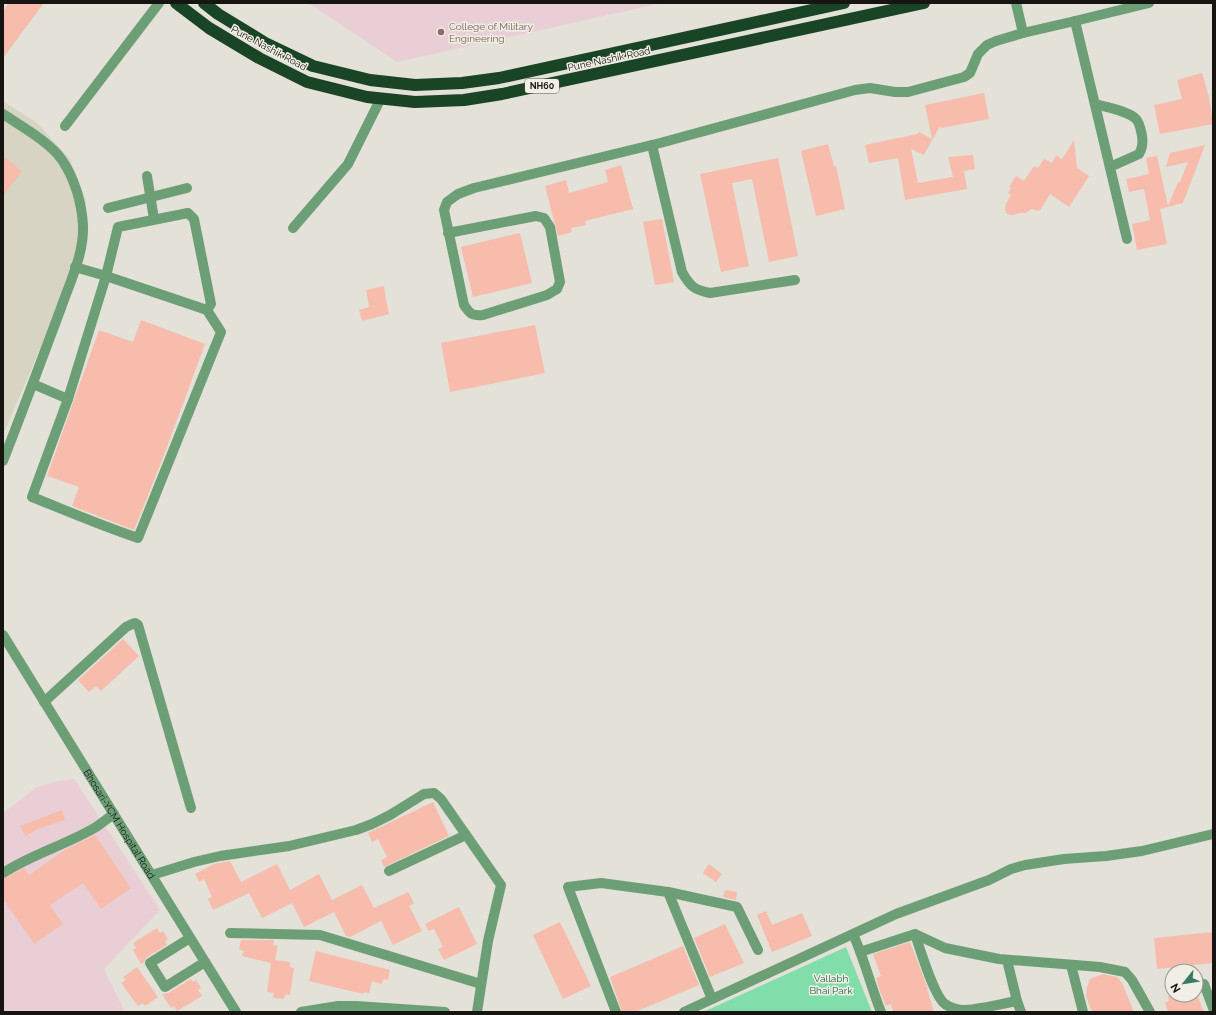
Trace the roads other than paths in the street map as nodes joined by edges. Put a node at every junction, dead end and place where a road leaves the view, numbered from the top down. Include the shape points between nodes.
1 (158, 3) edge
2 (176, 3) edge
3 (204, 3) edge
4 (844, 3) edge
5 (924, 3) edge
6 (1016, 3) edge
7 (1149, 3) edge
8 (817, 9) junction
9 (1075, 22) junction
10 (820, 26) junction
11 (1023, 33) junction
12 (381, 98) junction
13 (1095, 104) junction
14 (3, 114) edge
15 (65, 126) dead end
16 (652, 145) junction
17 (1110, 167) junction
18 (147, 176) dead end
19 (187, 188) dead end
20 (151, 198) junction
21 (108, 208) dead end
22 (154, 220) junction
23 (293, 228) dead end
24 (448, 233) junction
25 (1127, 239) dead end
26 (75, 267) junction
27 (106, 276) junction
28 (795, 280) dead end
29 (207, 310) junction
30 (33, 384) junction
31 (68, 399) junction
32 (3, 461) edge
33 (3, 636) edge
34 (44, 702) junction
35 (191, 808) dead end
36 (114, 814) junction
37 (1213, 834) edge
38 (466, 835) junction
39 (389, 871) dead end
40 (3, 873) edge
41 (152, 875) junction
42 (668, 892) junction
43 (230, 933) dead end
44 (853, 934) junction
45 (915, 934) junction
46 (190, 938) junction
47 (758, 950) dead end
48 (860, 952) junction
49 (1007, 960) junction
50 (205, 962) junction
51 (1071, 965) junction
52 (481, 984) junction
53 (1204, 984) dead end
54 (712, 999) junction
55 (1017, 1001) junction
56 (1213, 1008) edge
57 (360, 1009) edge
58 (401, 1010) edge
59 (319, 1011) edge
60 (1155, 1011) edge
61 (236, 1012) edge
62 (301, 1012) edge
63 (440, 1012) edge
64 (477, 1012) edge
65 (616, 1012) edge
66 (684, 1012) edge
67 (881, 1012) edge
68 (1021, 1012) edge
69 (1083, 1012) edge

1 - 15 street
2 - 12 highway, Pune Nashik Road / NH60 via 208,28 307,82
3 - 8 highway, Pune Nashik Road / NH60 via 267,44 312,66 370,80 415,85 499,78
4 - 8 highway, Pune Nashik Road / NH60
5 - 10 highway, Pune Nashik Road / NH60
6 - 11 street
7 - 9 street
8 - 10 highway
9 - 11 street
9 - 13 street
10 - 12 highway, Pune Nashik Road / NH60 via 502,94 464,100 414,102
11 - 16 street via 987,45 978,54 970,73 964,77 908,92 870,88 855,90
12 - 23 street via 348,164
13 - 17 street
13 - 17 street via 1128,114 1136,119 1141,129 1142,150 1139,154
14 - 26 street via 51,149 62,160 72,178 78,195 83,227
16 - 24 street via 458,194 447,202 444,210
16 - 28 street via 682,272 688,283 698,291 710,292
17 - 25 street
18 - 20 street
19 - 20 street
20 - 21 street
20 - 22 street
22 - 27 street via 118,227
22 - 29 street via 188,214 194,219 211,304
24 - 24 street via 536,216 544,218 550,227 560,282 557,290 548,296 483,315 475,316 469,313 464,305
26 - 27 street
26 - 30 street
27 - 29 street
27 - 31 street
29 - 31 street via 221,332 138,538 32,497
30 - 31 street
30 - 32 street
33 - 34 street, Bhosari-YCM Hospital Road
34 - 35 street via 126,628 138,625
34 - 36 street, Bhosari-YCM Hospital Road
36 - 40 street via 96,827 30,857
36 - 41 street, Bhosari-YCM Hospital Road
37 - 44 street via 1142,851 1064,859 1010,869 989,880 896,914
38 - 39 street
38 - 41 street via 441,799 434,793 429,793 356,830 289,846 220,856
38 - 52 street via 501,884
41 - 46 street, Bhosari-YCM Hospital Road
42 - 47 street via 737,907
42 - 54 street
42 - 65 street via 602,883 568,887
43 - 52 street via 320,935
44 - 48 street
44 - 54 street
45 - 48 street
45 - 49 street via 945,948
45 - 55 street via 935,989 945,1004 964,1010
46 - 50 street, Bhosari-YCM Hospital Road
46 - 50 street via 150,963 164,987
48 - 67 street
49 - 51 street
49 - 55 street
50 - 61 street, Bhosari-YCM Hospital Road
51 - 60 street via 1124,972
51 - 69 street
52 - 64 street
53 - 56 street
54 - 66 street
55 - 68 street
57 - 58 street
57 - 59 street via 338,1006
58 - 63 street
59 - 62 street

